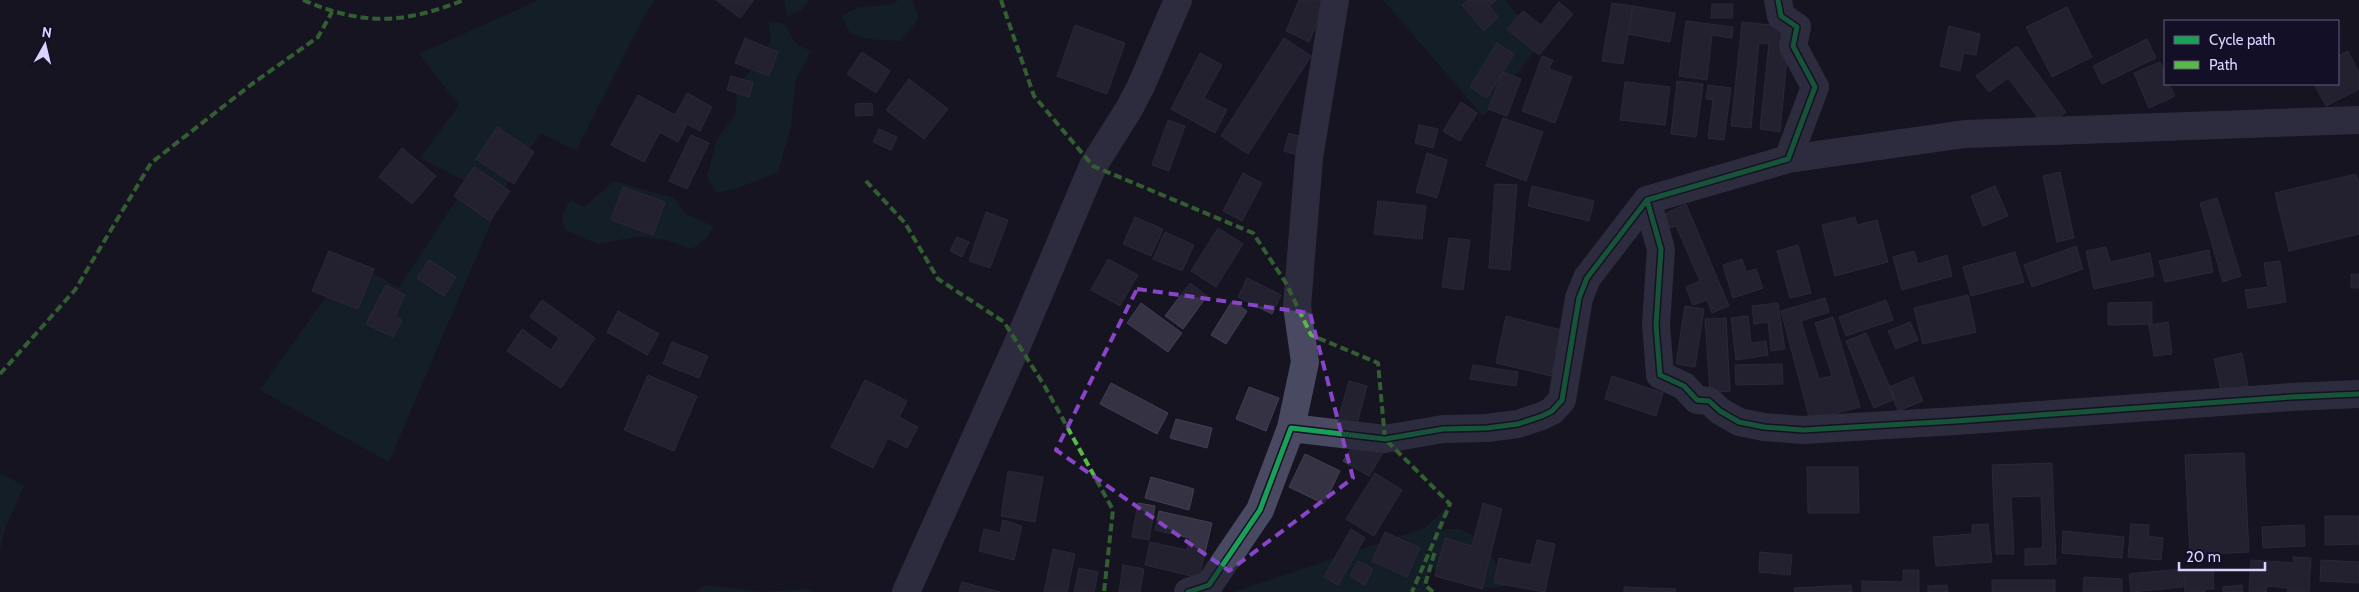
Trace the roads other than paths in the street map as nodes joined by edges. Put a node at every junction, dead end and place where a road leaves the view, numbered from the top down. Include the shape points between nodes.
1 (1178, 0) edge
2 (1335, 0) edge
3 (1778, 0) edge
4 (2359, 120) edge
5 (1788, 158) junction
6 (1647, 200) junction
7 (2359, 394) edge
8 (1291, 428) junction
9 (906, 592) edge
10 (1188, 592) edge

1 - 9 street via 1141,86 1093,166
2 - 8 street via 1309,158 1297,306 1305,362
3 - 5 street via 1781,16 1796,27 1794,46 1815,87
4 - 5 street via 1965,134
5 - 6 street
6 - 7 street via 1661,248 1656,326 1660,375 1684,386 1697,400 1709,401 1739,422 1803,430
6 - 8 street via 1587,278 1579,298 1562,400 1552,411 1518,424 1443,429 1385,439
8 - 10 street via 1260,510 1209,585

